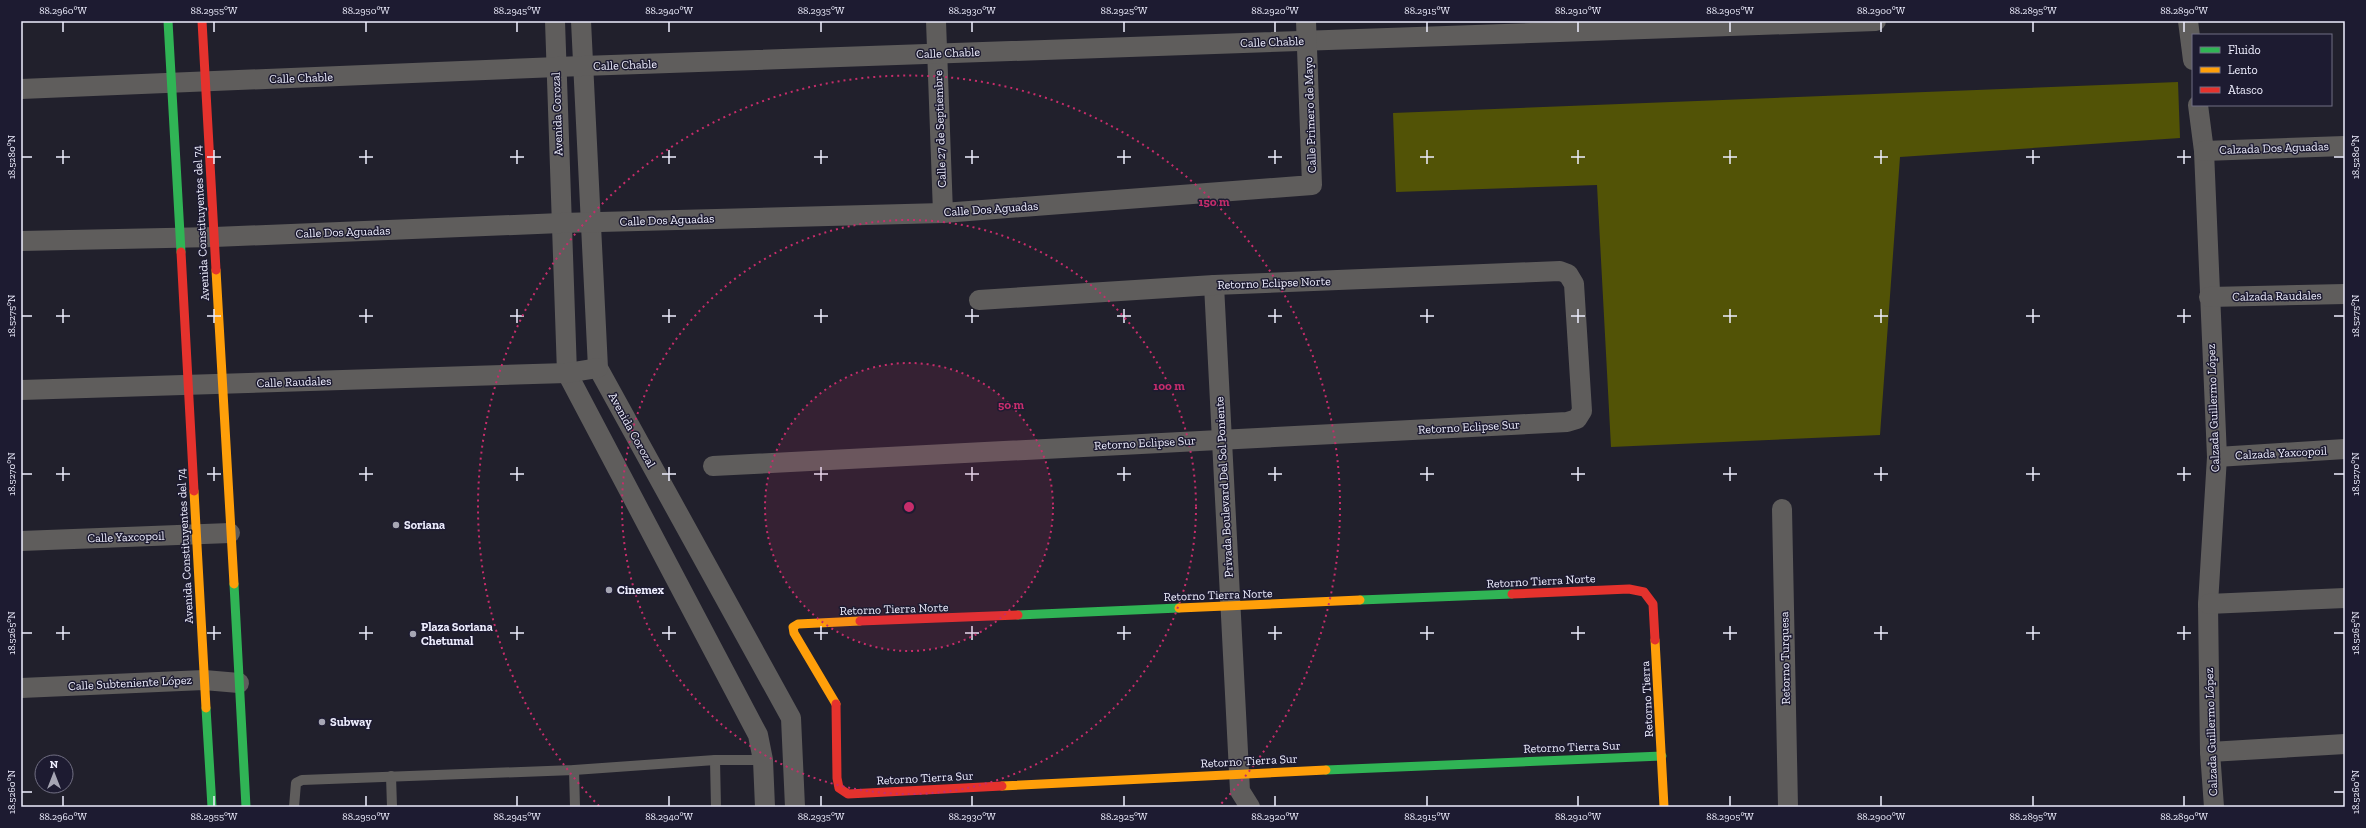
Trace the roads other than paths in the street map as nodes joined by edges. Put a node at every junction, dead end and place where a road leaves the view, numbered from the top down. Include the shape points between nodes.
1 (168, 21) edge
2 (202, 21) edge
3 (555, 21) edge
4 (581, 21) edge
5 (936, 21) edge
6 (1306, 21) edge
7 (1876, 21) edge
8 (2188, 21) edge
9 (1662, 25) edge
10 (1307, 41) junction
11 (2192, 52) edge
12 (937, 54) junction
13 (582, 66) junction
14 (556, 69) junction
15 (205, 82) junction
16 (171, 83) junction
17 (21, 89) edge
18 (2198, 106) edge
19 (2345, 146) edge
20 (2204, 151) junction
21 (1312, 185) joint
22 (943, 213) junction
23 (591, 222) junction
24 (560, 223) junction
25 (180, 237) junction
26 (214, 237) junction
27 (21, 241) edge
28 (1214, 285) junction
29 (2345, 294) edge
30 (2209, 297) junction
31 (979, 300) dead end
32 (598, 368) junction
33 (567, 373) junction
34 (222, 384) junction
35 (188, 386) junction
36 (21, 390) edge
37 (1577, 419) joint
38 (1222, 439) junction
39 (2345, 449) edge
40 (2217, 457) junction
41 (713, 466) dead end
42 (1782, 509) dead end
43 (230, 533) junction
44 (196, 534) junction
45 (21, 540) edge
46 (1644, 592) joint
47 (2345, 598) edge
48 (2208, 604) junction
49 (1231, 607) junction
50 (204, 680) junction
51 (239, 682) junction
52 (21, 688) edge
53 (2345, 744) edge
54 (2210, 752) junction
55 (1662, 756) junction
56 (715, 760) junction
57 (763, 760) junction
58 (574, 770) junction
59 (1239, 773) junction
60 (391, 776) junction
61 (839, 788) joint
62 (1250, 806) edge
63 (212, 807) edge
64 (246, 807) edge
65 (294, 807) edge
66 (392, 807) edge
67 (575, 807) edge
68 (716, 807) edge
69 (765, 807) edge
70 (795, 807) edge
71 (1664, 807) edge
72 (1788, 807) edge
73 (2214, 807) edge

1 - 16 street, Avenida Constituyentes del 74
2 - 15 street, Avenida Constituyentes del 74
3 - 14 street, Avenida Corozal
4 - 13 street, Avenida Corozal
5 - 12 street, Calle 27 de Septiembre
6 - 10 street, Calle Primero de Mayo
7 - 9 street, Calle Chable
8 - 11 street
9 - 10 street, Calle Chable
10 - 12 street, Calle Chable
10 - 21 street, Calle Primero de Mayo
12 - 13 street, Calle Chable
12 - 22 street, Calle 27 de Septiembre
13 - 14 street, Calle Chable
13 - 23 street, Avenida Corozal
14 - 15 street, Calle Chable
14 - 24 street, Avenida Corozal
15 - 16 street, Calle Chable
15 - 26 street, Avenida Constituyentes del 74
16 - 17 street, Calle Chable
16 - 25 street, Avenida Constituyentes del 74
18 - 20 street, Calzada Guillermo López
19 - 20 street, Calzada Dos Aguadas
20 - 30 street, Calzada Guillermo López
21 - 22 street, Calle Dos Aguadas
22 - 23 street, Calle Dos Aguadas
23 - 24 street, Calle Dos Aguadas
23 - 32 street, Avenida Corozal
24 - 26 street, Calle Dos Aguadas
24 - 33 street, Avenida Corozal
25 - 26 street, Calle Dos Aguadas
25 - 27 street, Calle Dos Aguadas
25 - 35 street, Avenida Constituyentes del 74
26 - 34 street, Avenida Constituyentes del 74
28 - 31 street, Retorno Eclipse Norte
28 - 37 street, Retorno Eclipse Norte via 1560,271 1568,274 1574,284 1582,412
28 - 38 street, Privada Boulevard Del Sol Poniente
29 - 30 street, Calzada Raudales
30 - 40 street, Calzada Guillermo López
32 - 33 street, Calle Raudales
32 - 70 street, Avenida Corozal via 791,718
33 - 34 street, Calle Raudales
33 - 57 street, Avenida Corozal via 758,735
34 - 35 street, Calle Raudales
34 - 43 street, Avenida Constituyentes del 74
35 - 36 street, Calle Raudales
35 - 44 street, Avenida Constituyentes del 74
37 - 38 street, Retorno Eclipse Sur via 1567,422
38 - 41 street, Retorno Eclipse Sur
38 - 49 street, Privada Boulevard Del Sol Poniente
39 - 40 street, Calzada Yaxcopoil
40 - 48 street, Calzada Guillermo López
42 - 72 street, Retorno Turquesa
43 - 44 street, Calle Yaxcopoil
43 - 51 street, Avenida Constituyentes del 74
44 - 45 street, Calle Yaxcopoil
44 - 50 street, Avenida Constituyentes del 74
46 - 49 street, Retorno Tierra Norte via 1629,589
46 - 55 street, Retorno Tierra via 1653,604
47 - 48 street
48 - 54 street, Calzada Guillermo López
49 - 59 street, Privada Boulevard Del Sol Poniente
49 - 61 street, Retorno Tierra Norte via 798,624 793,627 794,633 836,703
50 - 51 street, Calle Subteniente López
50 - 52 street, Calle Subteniente López
50 - 63 street, Avenida Constituyentes del 74
51 - 64 street, Avenida Constituyentes del 74
53 - 54 street
54 - 73 street, Calzada Guillermo López
55 - 59 street, Retorno Tierra Sur
55 - 71 street, Retorno Tierra
56 - 57 lane
56 - 58 lane
56 - 68 lane
57 - 69 street, Avenida Corozal
58 - 60 lane
58 - 67 lane
59 - 61 street, Retorno Tierra Sur via 848,794
59 - 62 street, Privada Boulevard Del Sol Poniente via 1240,791
60 - 65 lane via 302,780 296,783
60 - 66 lane

